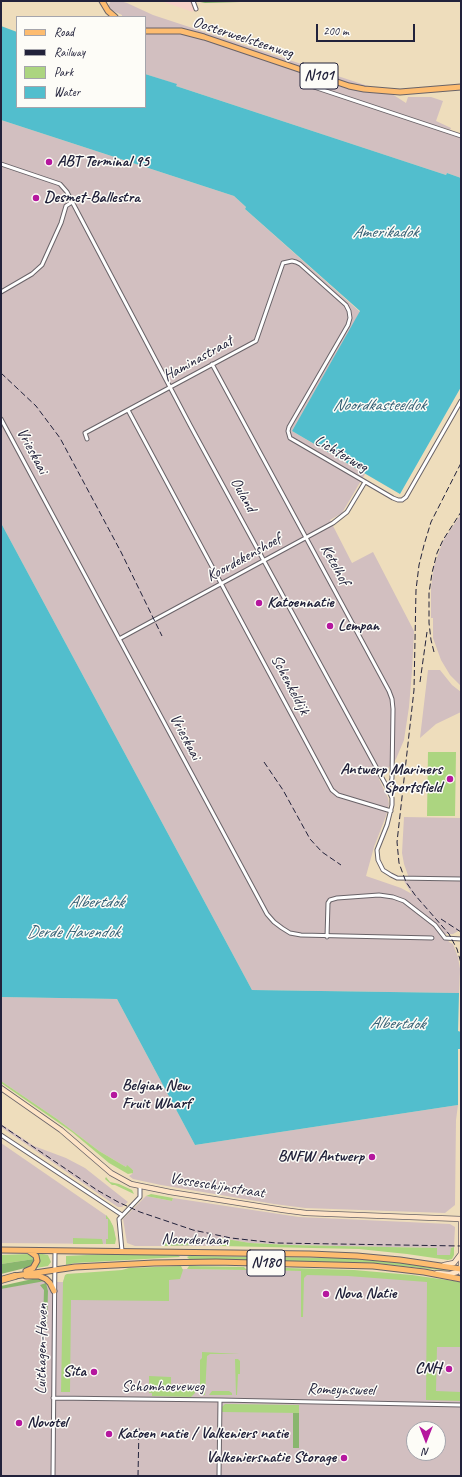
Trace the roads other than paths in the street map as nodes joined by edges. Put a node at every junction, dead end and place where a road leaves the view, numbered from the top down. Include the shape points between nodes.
1 (102, 1) edge
2 (193, 1) edge
3 (196, 9) dead end
4 (114, 16) edge
5 (146, 31) edge
6 (305, 84) dead end
7 (461, 87) edge
8 (461, 136) edge
9 (1, 164) edge
10 (72, 202) junction
11 (283, 263) joint
12 (1, 292) edge
13 (212, 364) junction
14 (171, 387) junction
15 (461, 401) edge
16 (128, 410) junction
17 (1, 419) edge
18 (87, 439) dead end
19 (365, 482) junction
20 (306, 538) junction
21 (265, 560) junction
22 (221, 584) junction
23 (119, 639) junction
24 (387, 787) junction
25 (391, 811) junction
26 (461, 879) edge
27 (327, 937) junction
28 (432, 938) dead end
29 (461, 939) edge
30 (1, 1088) edge
31 (1, 1135) edge
32 (140, 1186) junction
33 (122, 1215) junction
34 (461, 1219) edge
35 (1, 1250) edge
36 (28, 1250) junction
37 (55, 1251) junction
38 (122, 1252) junction
39 (184, 1252) junction
40 (460, 1253) edge
41 (184, 1262) junction
42 (432, 1264) junction
43 (55, 1269) junction
44 (461, 1270) edge
45 (424, 1272) junction
46 (15, 1276) junction
47 (461, 1279) edge
48 (1, 1280) edge
49 (54, 1291) junction
50 (53, 1398) junction
51 (220, 1400) junction
52 (461, 1404) edge
53 (53, 1476) edge
54 (219, 1476) edge

1 - 4 main road
2 - 3 street
5 - 7 main road, Oosterweelsteenweg / N101 via 181,32 204,37 349,86 400,92
6 - 8 street
9 - 10 street, Ouland via 60,184
10 - 12 street via 66,206 42,265 32,274
10 - 14 street, Ouland
11 - 13 street, Haminastraat via 256,341
11 - 19 street, Lichterweg via 292,261 300,264 346,305 350,315 348,325 289,427 288,435
13 - 14 street, Haminastraat
13 - 20 street, Ketelhof
14 - 16 street, Haminastraat
14 - 21 street, Ouland
15 - 19 street, Lichterweg via 406,497 398,500
16 - 18 street, Haminastraat via 85,433
16 - 22 street, Schenkeldijk
17 - 23 street, Vrieskaai
19 - 20 street, Koordekenshoef via 341,518
20 - 21 street, Koordekenshoef
20 - 24 street, Ketelhof via 392,699 392,778
21 - 22 street, Koordekenshoef
21 - 24 street, Ouland
22 - 23 street, Koordekenshoef
22 - 25 street, Schenkeldijk via 332,790 338,795
23 - 27 street, Vrieskaai via 267,914 290,933
24 - 25 street, Ouland via 392,798
25 - 26 street via 377,850 383,870 397,878
27 - 28 street, Vrieskaai
27 - 29 street via 330,900 379,895 404,901 435,925 445,938
30 - 32 street, Vosseschijnstraat via 61,1130 111,1173
31 - 33 street
32 - 33 street via 140,1197
32 - 34 street, Vosseschijnstraat via 306,1213
33 - 38 street via 119,1223
34 - 40 street
35 - 36 main road, Noorderlaan / N180
36 - 37 main road, Noorderlaan / N180
36 - 46 main road via 36,1256 36,1263 31,1269
37 - 38 main road, Noorderlaan / N180
37 - 43 street, Luithagen-Haven
38 - 39 main road, Noorderlaan / N180
39 - 41 main road
39 - 42 main road, Noorderlaan / N180 via 317,1254
40 - 42 street via 453,1264
40 - 44 street
41 - 43 main road, Noorderlaan / N180
41 - 45 main road, Noorderlaan / N180 via 337,1264
42 - 44 main road, Noorderlaan / N180
43 - 46 main road, Noorderlaan / N180
43 - 49 street, Luithagen-Haven
44 - 45 street, Noorderlaan via 450,1274
45 - 47 main road, Noorderlaan / N180
46 - 48 highway, Noorderlaan / N180
46 - 49 main road via 42,1278 50,1283
49 - 50 street, Luithagen-Haven
50 - 51 street, Schomhoeveweg
50 - 53 street, Luithagen-Haven
51 - 52 street, Romeynsweel
51 - 54 street, Schomhoeveweg

